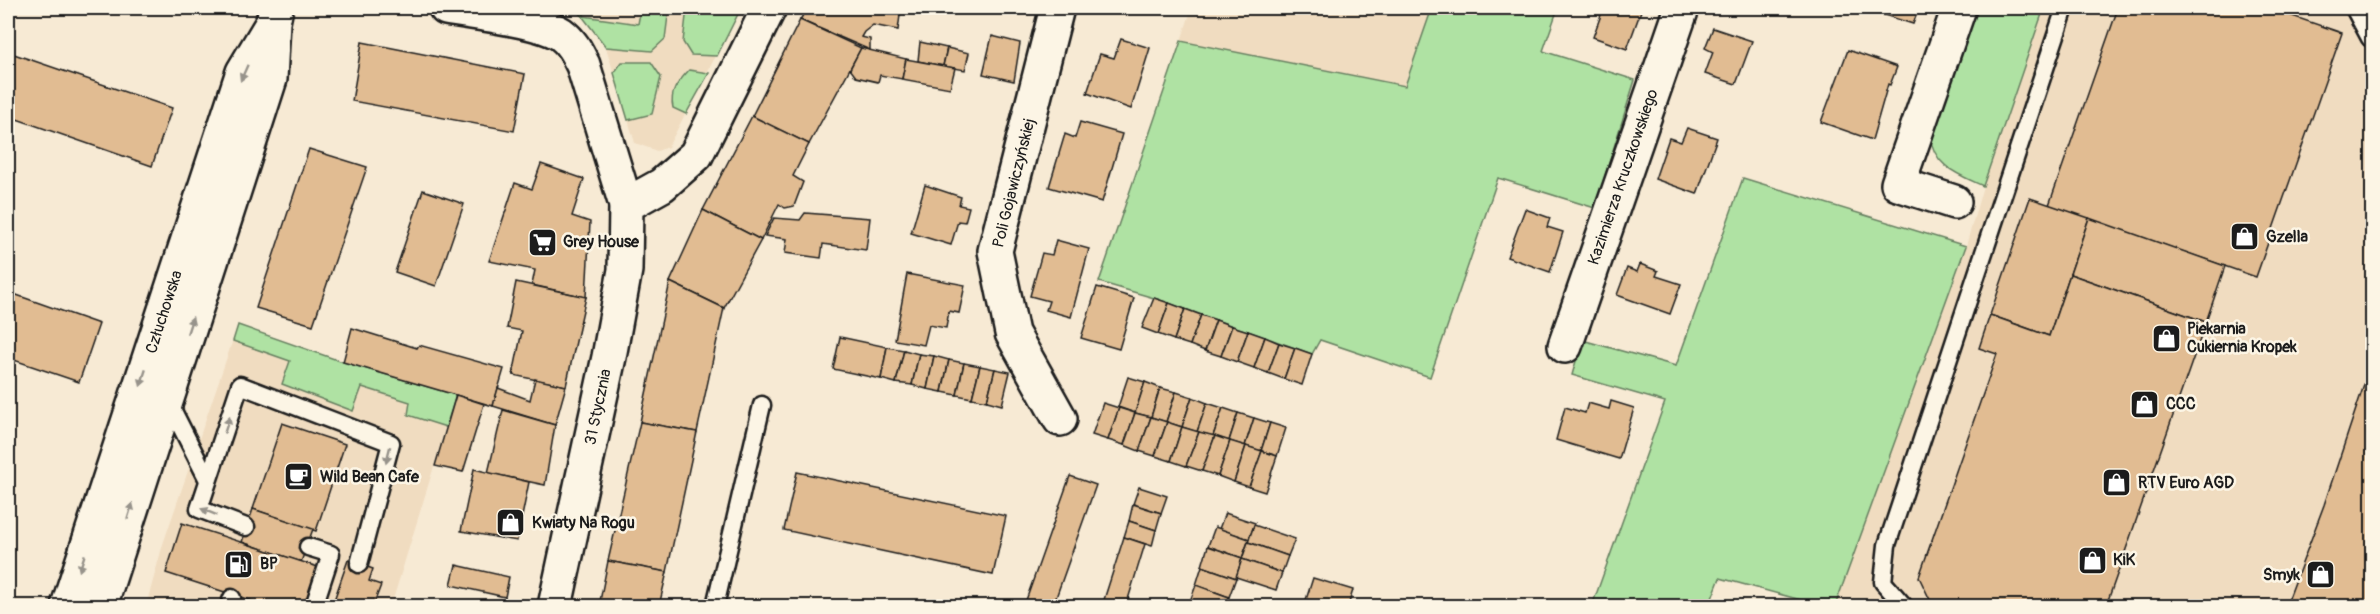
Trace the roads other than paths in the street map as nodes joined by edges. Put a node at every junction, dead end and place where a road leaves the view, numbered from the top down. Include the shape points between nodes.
1 (446, 8) edge
2 (769, 8) edge
3 (1057, 8) edge
4 (1682, 8) edge
5 (1959, 8) edge
6 (2065, 8) edge
7 (2354, 8) edge
8 (275, 15) edge
9 (2370, 38) dead end
10 (1954, 202) dead end
11 (626, 206) junction
12 (1565, 346) dead end
13 (166, 396) junction
14 (762, 405) dead end
15 (1060, 419) dead end
16 (208, 480) junction
17 (246, 527) dead end
18 (308, 547) dead end
19 (359, 564) dead end
20 (68, 606) edge
21 (100, 606) edge
22 (314, 606) edge
23 (555, 606) edge
24 (715, 606) edge
25 (1904, 606) edge

1 - 11 street, 31 Stycznia via 543,27 560,33 573,46 583,64
2 - 11 street via 696,155 662,185
3 - 15 street, Poli Gojawiczyńskiej via 995,251 1012,333
4 - 12 street, Kazimierza Kruczkowskiego
5 - 10 street via 1898,184
6 - 25 lane via 1887,545 1883,582
7 - 9 lane
13 -> 8 street, Człuchowska via 270,79
8 -> 20 street, Człuchowska via 243,72
11 - 23 street, 31 Stycznia via 625,270
13 - 16 lane
21 -> 13 street, Człuchowska
14 - 24 lane
17 -> 16 lane via 199,509
16 -> 19 lane via 240,385 391,443
18 - 22 lane via 331,554

